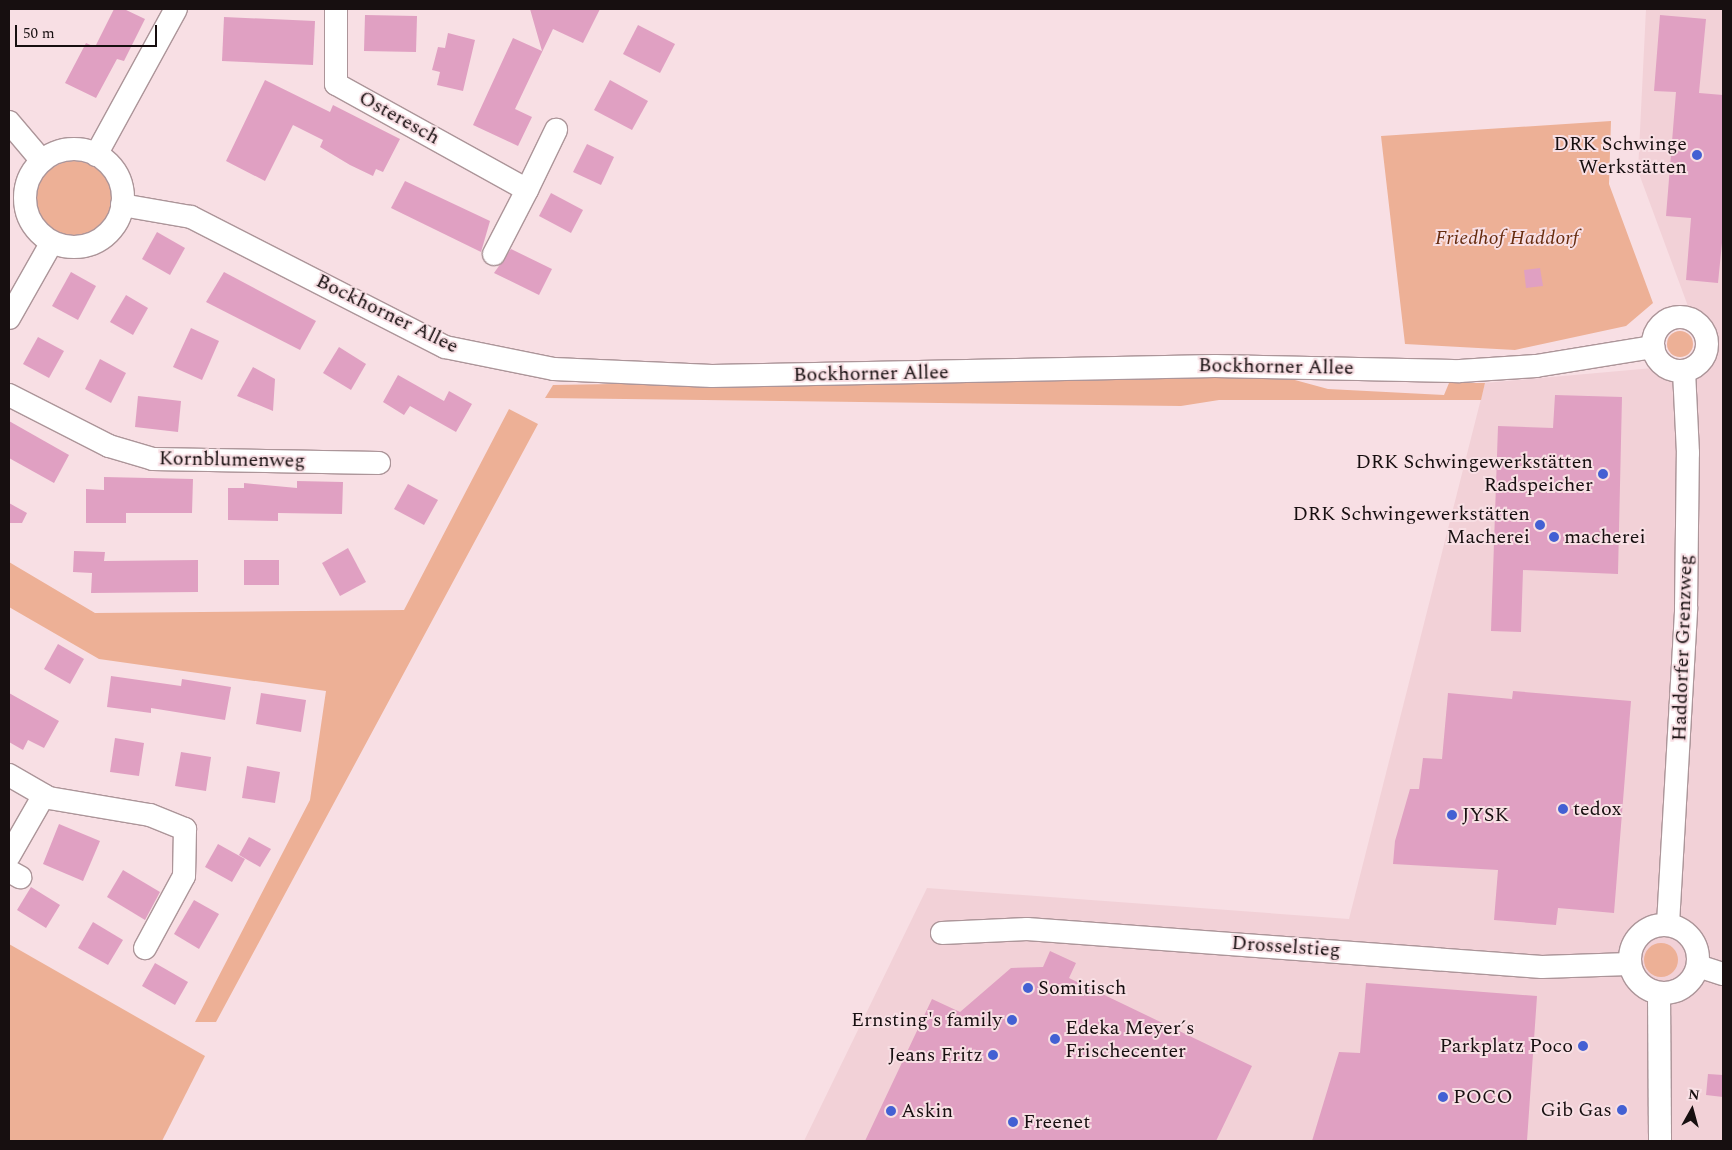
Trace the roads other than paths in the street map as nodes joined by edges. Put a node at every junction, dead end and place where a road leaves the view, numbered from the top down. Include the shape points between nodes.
1 (176, 9) edge
2 (336, 9) edge
3 (9, 122) edge
4 (556, 130) dead end
5 (96, 155) junction
6 (42, 161) junction
7 (527, 190) junction
8 (122, 205) junction
9 (52, 242) junction
10 (494, 254) dead end
11 (9, 318) edge
12 (1715, 333) edge
13 (1653, 347) junction
14 (1684, 371) junction
15 (9, 395) edge
16 (380, 463) dead end
17 (9, 775) edge
18 (44, 795) junction
19 (9, 856) edge
20 (1668, 924) junction
21 (942, 933) dead end
22 (145, 948) dead end
23 (1629, 964) junction
24 (1698, 966) junction
25 (1723, 974) edge
26 (1659, 993) junction
27 (1660, 1141) edge

1 - 5 street
2 - 7 street, Osteresch via 336,84
3 - 6 street
4 - 7 street
5 - 6 street via 72,150
5 - 8 street via 117,176
6 - 9 street via 28,181 25,204 34,226
7 - 10 street
8 - 9 street via 114,226 97,242 74,247
8 - 13 street, Bockhorner Allee via 191,217 446,347 554,369 712,376 1215,366 1460,371 1536,366
9 - 11 street
12 - 13 street via 1696,322 1674,317 1658,327
12 - 14 street via 1702,360
13 - 14 street via 1663,365
14 - 20 street, Haddorfer Grenzweg via 1688,453 1686,608
15 - 16 street, Kornblumenweg via 109,446 153,459
17 - 18 street
18 - 19 street
18 - 22 street via 150,815 184,829 184,876
20 - 23 street via 1647,928 1639,934 1629,953
20 - 24 street via 1679,928 1695,944
21 - 23 street, Drosselstieg via 1028,929 1542,967
23 - 26 street via 1639,983
24 - 25 street
24 - 26 street via 1688,984 1669,993
26 - 27 street

